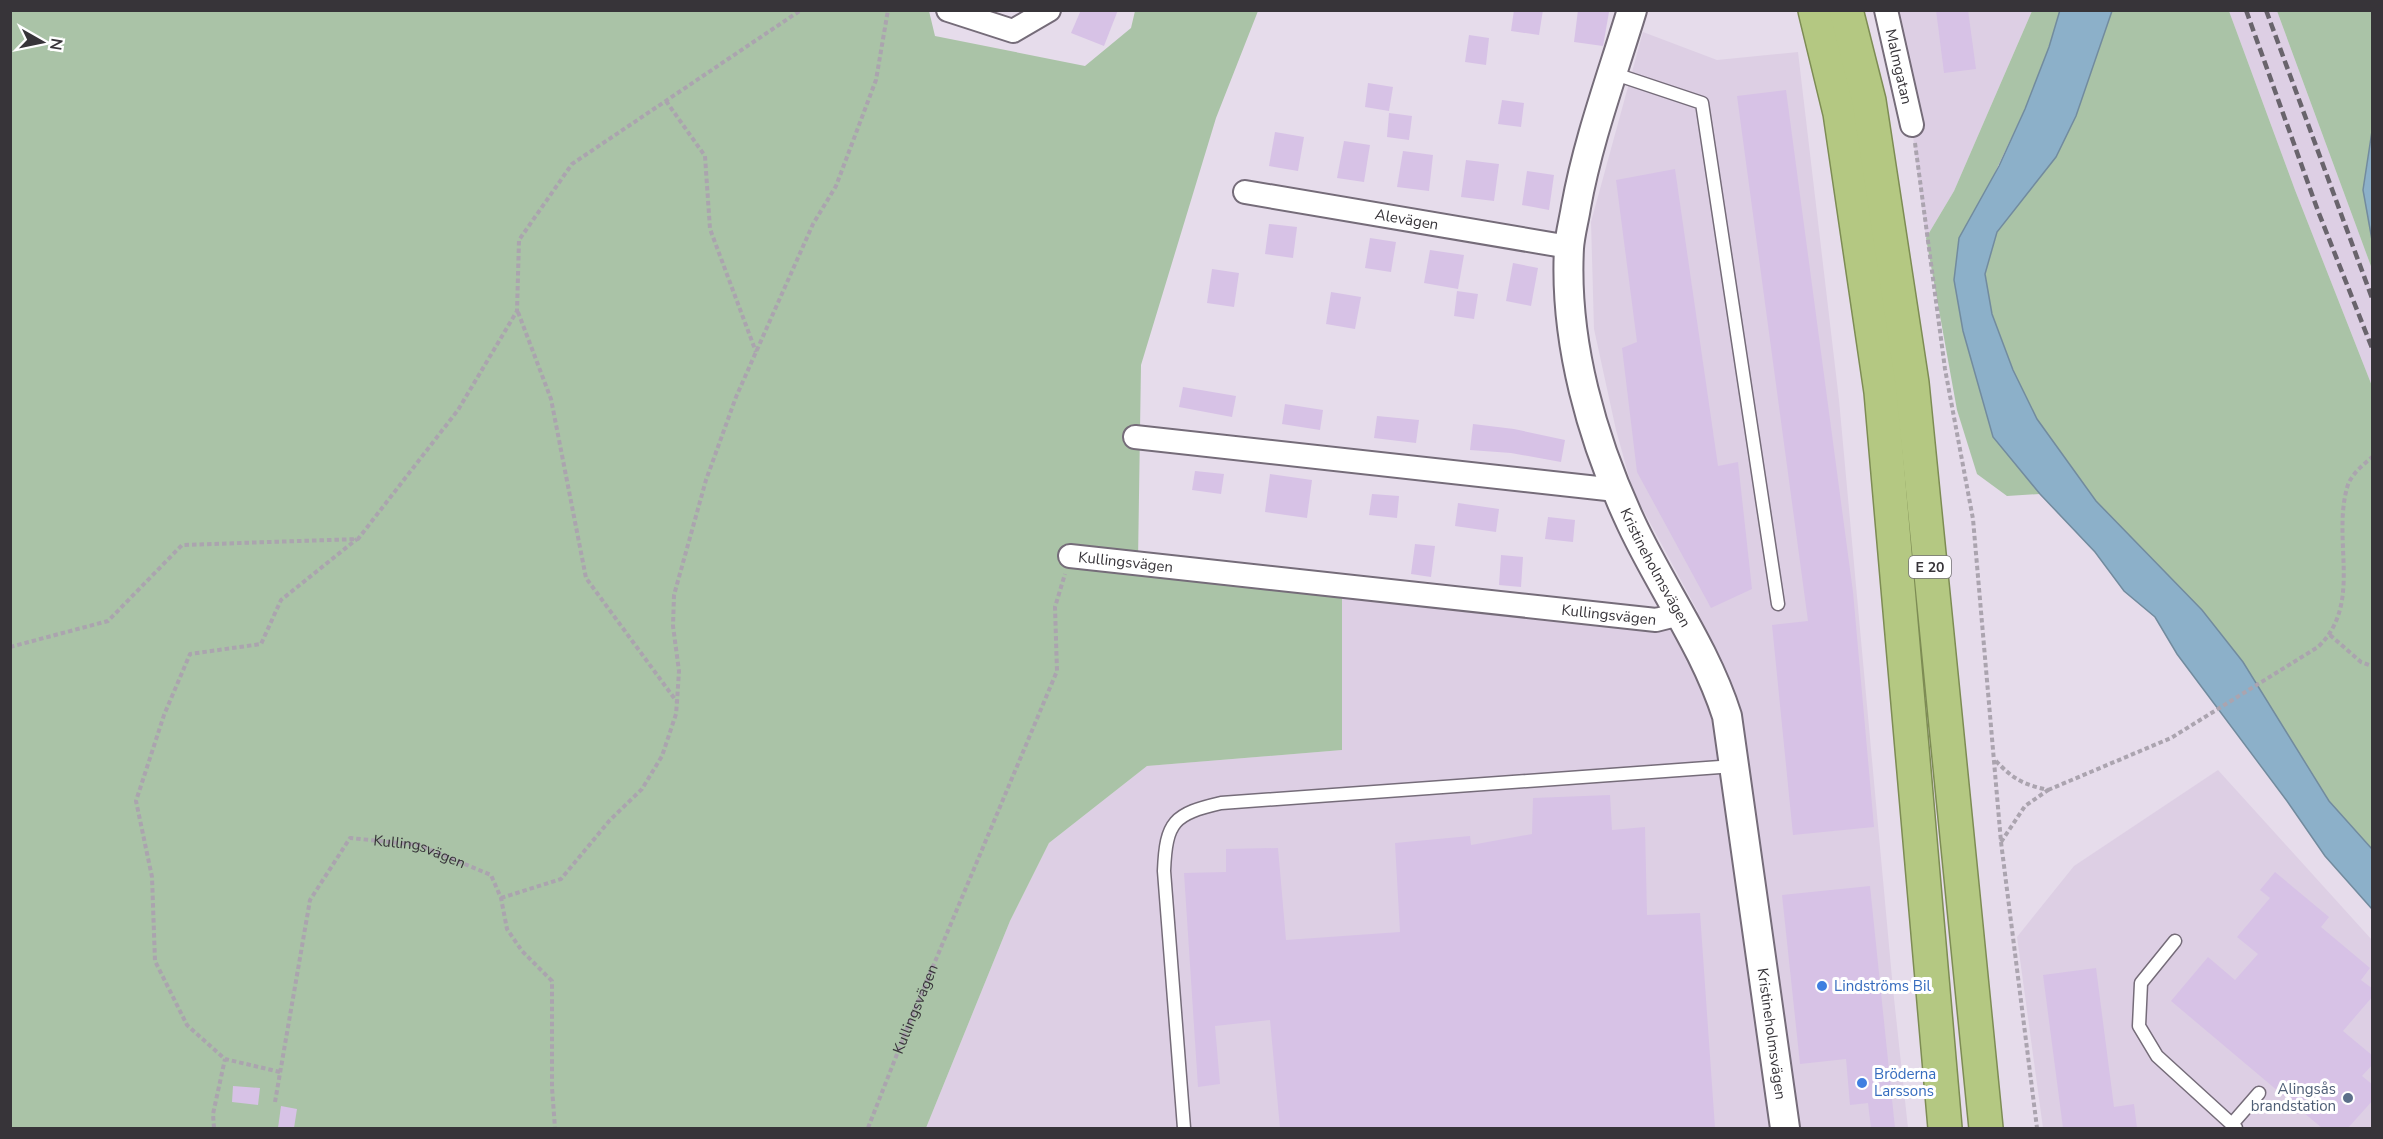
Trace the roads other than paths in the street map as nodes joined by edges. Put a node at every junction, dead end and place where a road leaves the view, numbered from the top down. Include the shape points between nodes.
1 (948, 10) edge
2 (1049, 10) edge
3 (1632, 10) edge
4 (1815, 10) edge
5 (1846, 10) edge
6 (1886, 10) edge
7 (1612, 73) junction
8 (1912, 124) road end
9 (1245, 192) dead end
10 (1569, 247) junction
11 (1135, 437) dead end
12 (1616, 490) junction
13 (1070, 556) road end
14 (1778, 604) dead end
15 (1680, 614) junction
16 (1734, 766) junction
17 (2175, 940) dead end
18 (2259, 1093) dead end
19 (2234, 1126) edge
20 (1184, 1128) edge
21 (1785, 1128) edge
22 (1945, 1128) edge
23 (1986, 1128) edge

1 - 2 street via 1013,31
3 - 7 street, Kristineholmsvägen
4 - 22 highway, E 20 via 1840,113 1881,392
5 - 23 highway, E 20 via 1869,101 1912,383
6 - 8 street, Malmgatan
7 - 10 street, Kristineholmsvägen via 1590,142
7 - 14 lane via 1702,103
9 - 10 street, Alevägen
10 - 12 street, Kristineholmsvägen via 1571,313 1580,372 1600,448
11 - 12 street
12 - 15 street, Kristineholmsvägen
13 - 15 street, Kullingsvägen via 1656,620
15 - 16 street, Kristineholmsvägen via 1716,682 1727,716
16 - 20 lane via 1221,803 1178,819 1165,842 1164,871
16 - 21 street, Kristineholmsvägen
17 - 19 lane via 2141,983 2139,1026 2157,1056
18 - 19 lane

